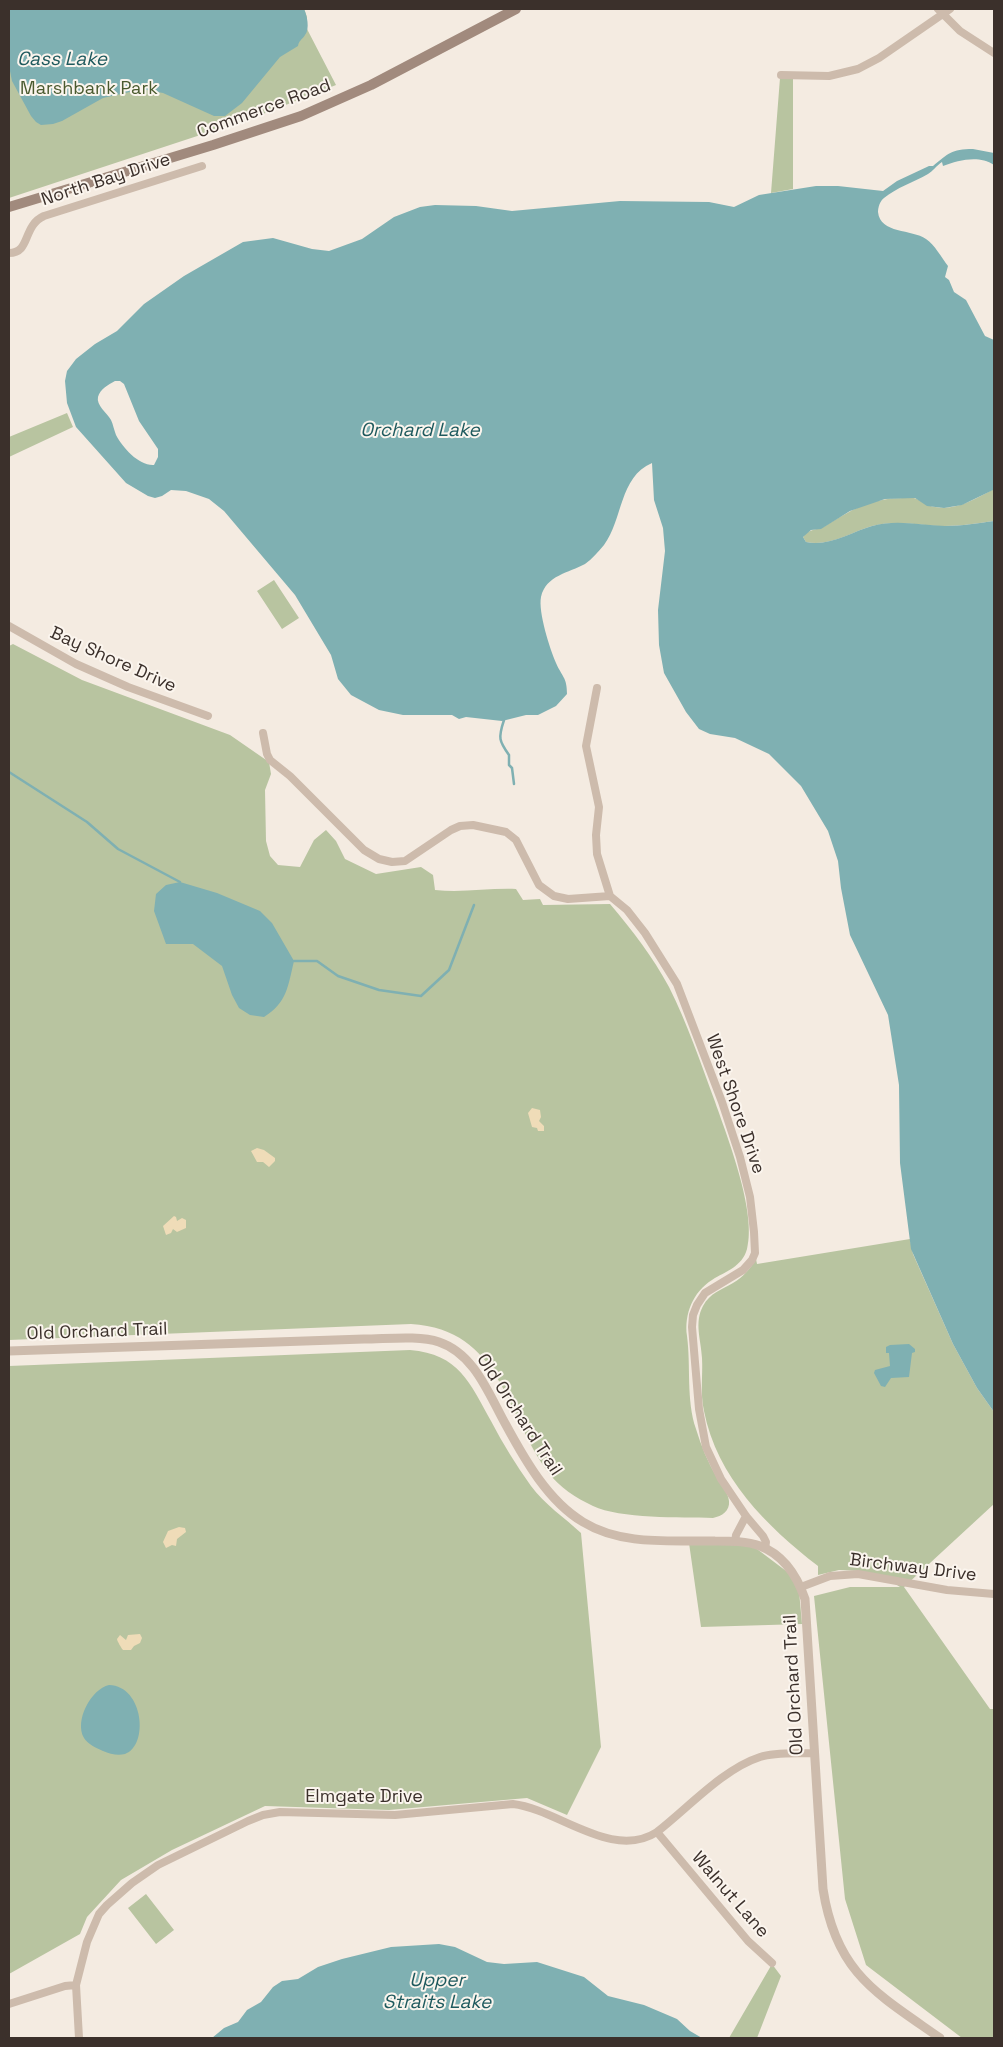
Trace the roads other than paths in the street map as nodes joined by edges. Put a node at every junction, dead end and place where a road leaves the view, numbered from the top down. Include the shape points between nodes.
1 (516, 9) edge
2 (950, 9) edge
3 (940, 12) edge
4 (994, 53) edge
5 (781, 75) dead end
6 (202, 166) dead end
7 (9, 207) edge
8 (9, 252) edge
9 (9, 626) edge
10 (597, 688) dead end
11 (208, 716) dead end
12 (263, 733) dead end
13 (610, 896) junction
14 (9, 1352) edge
15 (746, 1516) junction
16 (734, 1542) junction
17 (765, 1548) junction
18 (801, 1587) junction
19 (994, 1594) edge
20 (814, 1753) junction
21 (657, 1832) junction
22 (772, 1963) dead end
23 (76, 1985) junction
24 (9, 2004) edge
25 (79, 2038) edge
26 (940, 2038) edge

1 - 7 main road, Commerce Road via 308,113
2 - 3 street
3 - 4 street via 968,37
3 - 5 street via 879,58 858,69 832,76
6 - 8 street, North Bay Drive via 44,216 32,225 21,248
9 - 11 street, Bay Shore Drive via 76,664
10 - 13 street via 586,746 598,807 597,854
12 - 13 street via 270,760 364,850 379,859 405,861 451,830 473,825 506,832 516,840 539,885 554,896 568,899
13 - 15 street, West Shore Drive via 645,933 677,984 722,1102 750,1197 755,1253 752,1260 744,1270 705,1293 693,1314 692,1327 699,1409 706,1447 721,1479
14 - 16 street, Old Orchard Trail via 397,1338 439,1342 456,1351 474,1367 522,1453 556,1502 582,1522 624,1538
15 - 16 street
15 - 17 street, West Shore Drive via 764,1536
16 - 17 street, Old Orchard Trail
17 - 18 street, Old Orchard Trail via 784,1561
18 - 19 street, Birchway Drive via 830,1576 858,1574 947,1590
18 - 20 street, Old Orchard Trail via 806,1612
20 - 21 street, Elmgate Drive via 768,1755 752,1760 725,1777
20 - 26 street, Old Orchard Trail via 823,1889 838,1945 865,1983
21 - 22 street, Walnut Lane via 748,1941
21 - 23 street, Elmgate Drive via 635,1839 606,1838 544,1812 513,1804 395,1816 297,1812 263,1815 158,1865 107,1905 94,1924
23 - 24 street
23 - 25 street, Elmgate Drive

